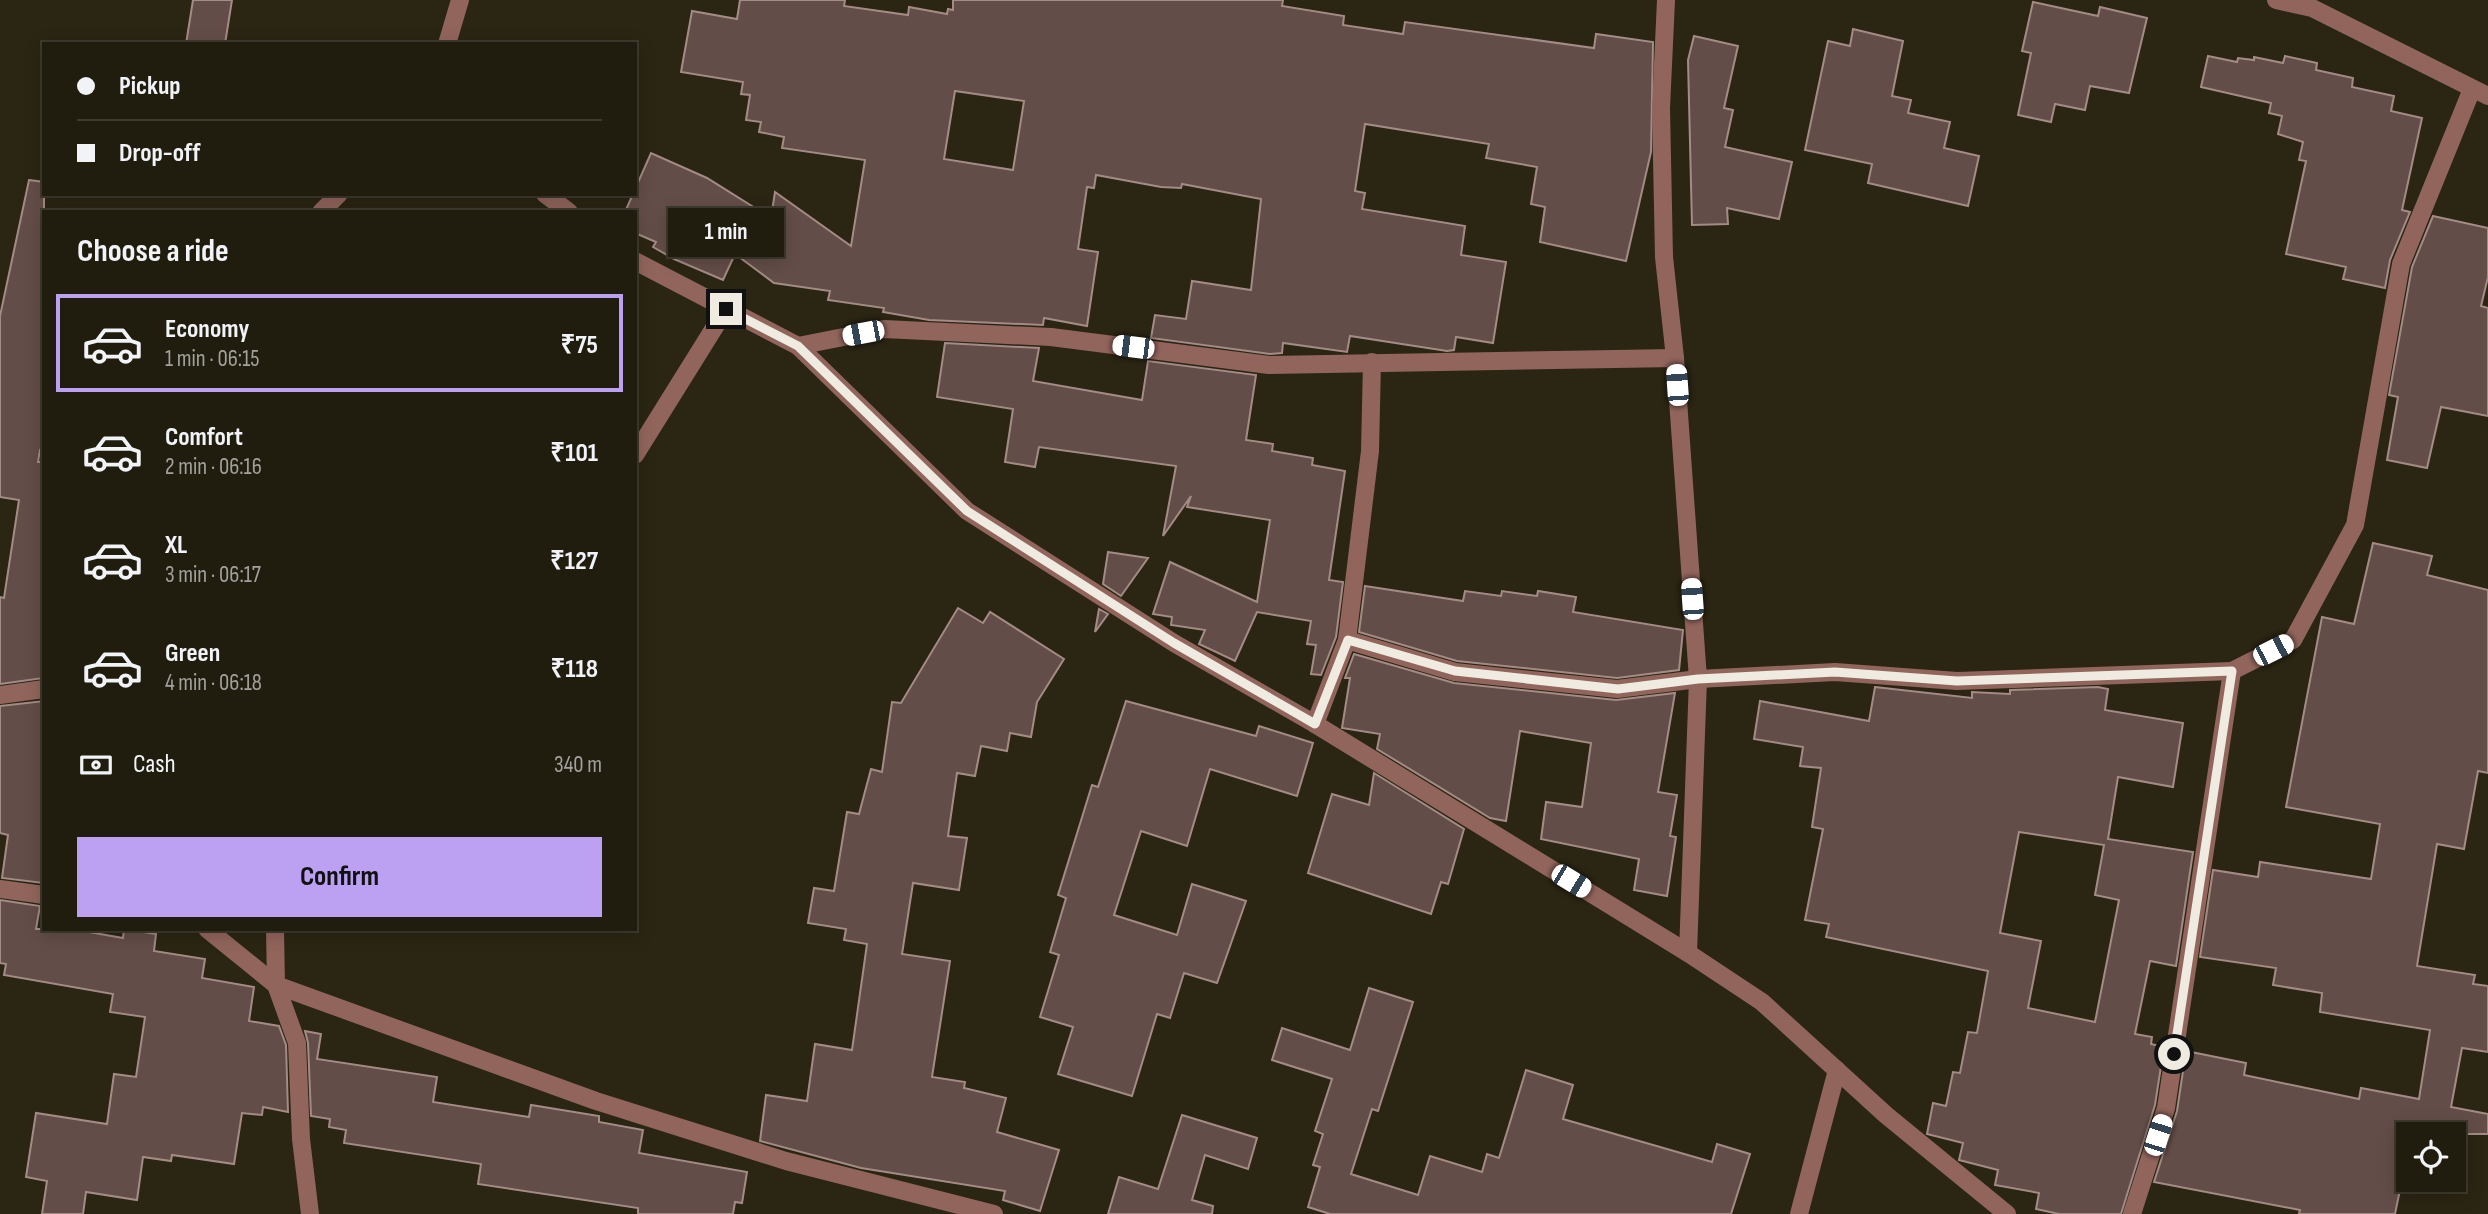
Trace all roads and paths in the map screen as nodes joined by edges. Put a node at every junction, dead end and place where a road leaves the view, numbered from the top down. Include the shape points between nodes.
1 (460, 0) edge
2 (1666, 0) edge
3 (2276, 0) edge
4 (448, 42) edge
5 (2480, 93) edge
6 (337, 196) edge
7 (548, 196) edge
8 (323, 210) edge
9 (566, 210) edge
10 (637, 262) edge
11 (726, 309) junction
12 (798, 346) junction
13 (1675, 358) junction
14 (1372, 362) junction
15 (637, 453) edge
16 (1348, 640) junction
17 (2232, 671) junction
18 (1698, 679) junction
19 (42, 689) edge
20 (0, 695) edge
21 (1315, 724) junction
22 (0, 889) edge
23 (42, 895) edge
24 (209, 931) edge
25 (275, 931) edge
26 (1688, 953) junction
27 (276, 985) junction
28 (1837, 1070) junction
29 (310, 1214) edge
30 (994, 1214) edge
31 (1799, 1214) edge
32 (2007, 1214) edge
33 (2132, 1214) edge

1 - 4 street
2 - 13 street via 1661,108 1664,257
3 - 5 street via 2312,8
5 - 17 street via 2401,264 2355,525 2293,640
6 - 8 street
7 - 9 street
10 - 11 street
11 - 12 street
11 - 15 street
12 - 14 street via 884,329 1051,337 1269,365
12 - 21 street via 967,511 1174,643
13 - 14 street
13 - 18 street
14 - 16 street via 1370,451
16 - 18 street via 1469,673 1618,689
16 - 21 street
17 - 18 street via 1957,681 1835,672
17 - 33 street via 2166,1108
18 - 26 street
19 - 20 street
21 - 26 street
22 - 23 street
24 - 27 street
25 - 27 street
26 - 28 street via 1762,1002
27 - 29 street via 297,1042
27 - 30 street via 596,1101 786,1161
28 - 31 street
28 - 32 street

